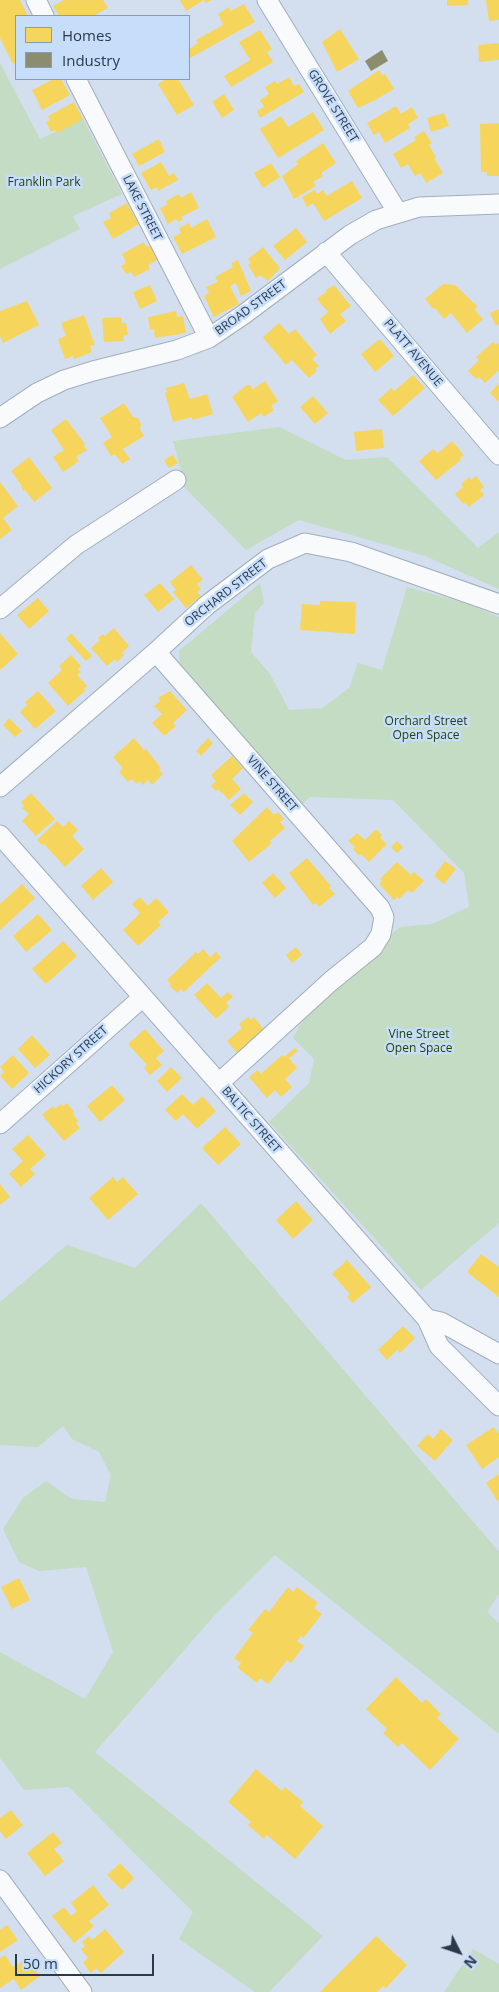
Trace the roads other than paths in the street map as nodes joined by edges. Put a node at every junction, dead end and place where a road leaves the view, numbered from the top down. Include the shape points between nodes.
1 (36, 0) edge
2 (267, 0) edge
3 (44, 15) edge
4 (77, 80) edge
5 (499, 204) edge
6 (398, 212) junction
7 (326, 252) junction
8 (209, 338) junction
9 (0, 418) edge
10 (499, 455) edge
11 (176, 480) dead end
12 (499, 604) edge
13 (0, 609) edge
14 (156, 652) junction
15 (0, 787) edge
16 (0, 834) edge
17 (143, 997) junction
18 (219, 1083) junction
19 (0, 1124) edge
20 (427, 1319) junction
21 (499, 1354) edge
22 (499, 1406) edge
23 (0, 1880) edge
24 (82, 1992) edge

1 - 3 street
2 - 6 street, GROVE STREET
4 - 8 street, LAKE STREET
5 - 6 street, BROAD STREET via 432,206
6 - 7 street, BROAD STREET via 363,227
7 - 8 street, BROAD STREET
7 - 10 street, PLATT AVENUE
8 - 9 street, BROAD STREET via 177,350 64,380 37,393
11 - 13 street via 76,545
12 - 14 street, ORCHARD STREET via 352,552 305,542 268,559 207,605
14 - 15 street, ORCHARD STREET
14 - 18 street, VINE STREET via 380,908 384,917 382,934 373,947 330,981
16 - 17 street, BALTIC STREET
17 - 18 street, BALTIC STREET
17 - 19 street, HICKORY STREET
18 - 20 street, BALTIC STREET
20 - 21 street via 441,1322
20 - 22 street, BALTIC STREET via 439,1346
23 - 24 street

